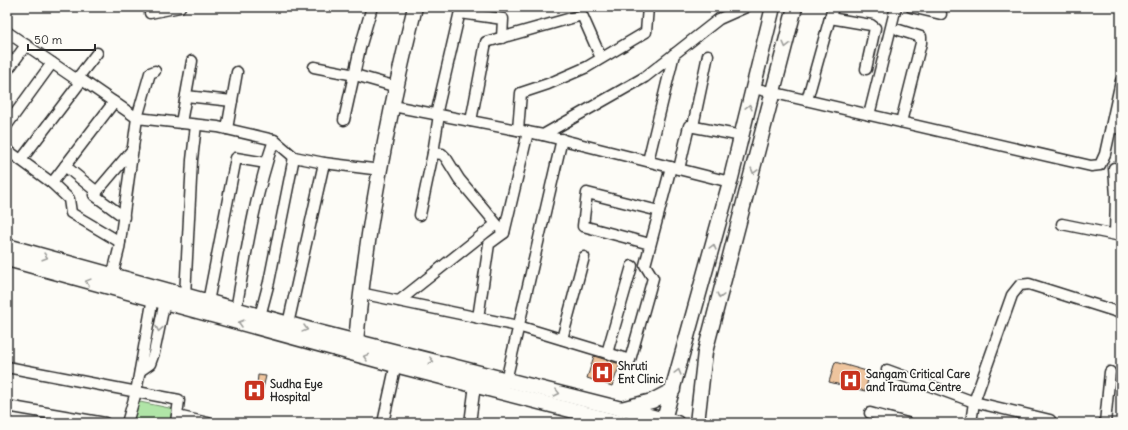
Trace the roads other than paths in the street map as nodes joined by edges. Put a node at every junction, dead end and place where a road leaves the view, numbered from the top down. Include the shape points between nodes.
1 (180, 7) edge
2 (372, 7) edge
3 (415, 7) edge
4 (648, 7) edge
5 (746, 7) edge
6 (773, 7) edge
7 (795, 7) edge
8 (833, 7) edge
9 (896, 7) edge
10 (911, 7) edge
11 (929, 9) edge
12 (461, 10) edge
13 (150, 13) dead end
14 (941, 14) dead end
15 (830, 18) junction
16 (899, 30) dead end
17 (7, 32) edge
18 (502, 38) junction
19 (26, 44) junction
20 (97, 53) dead end
21 (674, 54) junction
22 (708, 55) dead end
23 (601, 58) junction
24 (192, 61) dead end
25 (52, 63) junction
26 (314, 67) dead end
27 (866, 69) dead end
28 (155, 71) dead end
29 (7, 72) edge
30 (237, 72) dead end
31 (355, 75) junction
32 (78, 81) junction
33 (1121, 81) edge
34 (397, 87) junction
35 (753, 88) junction
36 (774, 93) junction
37 (186, 96) junction
38 (807, 100) junction
39 (232, 101) junction
40 (114, 102) junction
41 (1119, 102) edge
42 (393, 106) junction
43 (438, 115) junction
44 (869, 115) junction
45 (137, 118) junction
46 (344, 120) dead end
47 (471, 121) junction
48 (901, 122) junction
49 (181, 123) junction
50 (7, 125) edge
51 (196, 125) junction
52 (693, 126) junction
53 (1111, 127) junction
54 (1121, 129) edge
55 (227, 130) junction
56 (523, 131) junction
57 (543, 134) junction
58 (742, 136) junction
59 (562, 139) junction
60 (274, 140) junction
61 (7, 150) edge
62 (133, 150) junction
63 (433, 153) junction
64 (1105, 154) junction
65 (294, 157) junction
66 (21, 160) junction
67 (648, 161) junction
68 (266, 163) junction
69 (324, 163) junction
70 (65, 166) junction
71 (675, 168) junction
72 (1117, 169) edge
73 (381, 170) junction
74 (730, 182) junction
75 (52, 183) junction
76 (97, 192) junction
77 (659, 211) junction
78 (420, 215) dead end
79 (124, 217) junction
80 (496, 224) junction
81 (1062, 224) dead end
82 (504, 233) junction
83 (1119, 234) edge
84 (120, 242) junction
85 (650, 244) junction
86 (7, 246) edge
87 (584, 257) dead end
88 (7, 259) edge
89 (632, 266) dead end
90 (111, 282) junction
91 (360, 293) junction
92 (160, 295) junction
93 (185, 296) junction
94 (399, 301) junction
95 (208, 302) junction
96 (236, 310) junction
97 (1121, 313) edge
98 (260, 316) junction
99 (478, 318) junction
100 (288, 324) junction
101 (518, 326) junction
102 (562, 339) junction
103 (356, 342) junction
104 (607, 353) junction
105 (397, 359) junction
106 (7, 367) edge
107 (887, 370) dead end
108 (1110, 372) dead end
109 (475, 385) junction
110 (504, 386) junction
111 (673, 390) junction
112 (136, 392) junction
113 (974, 402) junction
114 (7, 406) edge
115 (870, 413) dead end
116 (621, 419) edge
117 (176, 420) edge
118 (1050, 420) dead end
119 (668, 422) edge
120 (105, 423) edge
121 (127, 423) edge
122 (208, 423) edge
123 (383, 423) edge
124 (470, 423) edge
125 (697, 423) edge
126 (907, 423) edge
127 (971, 423) edge
128 (1105, 423) edge

1 - 13 street
2 - 31 street
3 - 34 street
4 - 23 street via 646,32
5 - 21 street via 719,19
6 - 35 street
7 -> 36 street
8 - 15 street
9 - 44 street
10 - 11 street
11 - 14 street
12 - 18 street via 502,19
12 - 43 street
15 - 27 street via 871,25 875,28
15 - 38 street
16 - 48 street via 921,36
17 - 19 street
18 - 23 street via 582,16
18 - 47 street via 486,42
19 - 25 street
19 - 29 street
20 - 32 street
21 - 57 street via 645,77
21 - 67 street
22 - 52 street
23 - 56 street via 548,84 521,93
24 - 37 street
25 - 32 street
25 - 50 street
26 - 31 street
28 - 45 street via 150,73
30 - 39 street
31 - 34 street
31 - 46 street
32 - 40 street via 82,80
32 - 66 street
33 - 41 street
34 - 42 street
35 - 36 street
58 -> 35 street
36 - 38 street
36 -> 125 street via 705,352
37 - 39 street
37 - 49 street
38 - 44 street
39 - 55 street
40 - 45 street
40 - 70 street
41 - 53 street
42 - 43 street
42 - 73 street
43 - 47 street
43 - 63 street
44 - 48 street
45 - 49 street
45 - 62 street
47 - 56 street
48 - 64 street via 1090,166 1100,165
49 - 51 street
51 - 55 street
51 - 93 street
52 - 58 street
52 - 71 street via 689,126
53 - 54 street
53 - 64 street
55 - 60 street
56 - 57 street
56 - 82 street
57 - 59 street
58 - 74 street
59 - 67 street
59 - 101 street
60 - 65 street
60 - 68 street
61 - 66 street
62 - 76 street
62 - 79 street
63 - 78 street
63 - 80 street via 442,154 446,158 459,179
64 - 72 street
65 - 69 street
65 - 98 street
66 - 75 street
67 - 71 street
68 - 95 street via 236,158
68 - 96 street via 247,246
69 - 73 street
69 - 100 street
70 - 75 street
70 - 76 street
71 - 74 street
71 - 77 street
72 - 83 street
73 - 91 street
111 -> 74 street
75 - 84 street via 69,199 71,213
76 - 79 street via 94,195
77 - 85 street
77 - 85 street via 587,193 583,226
79 - 84 street
80 - 82 street
80 - 94 street
81 - 83 street
82 - 99 street via 489,244
84 - 90 street
85 - 104 street via 645,265 653,278 630,360
86 -> 90 street
87 - 102 street
90 -> 88 street
89 - 104 street
90 - 92 street
91 - 94 street
91 - 103 street
92 - 93 street
105 -> 92 street
92 - 112 street via 154,353 150,364 140,371
93 - 95 street
94 - 99 street
95 - 96 street
96 - 98 street
97 - 113 street via 1029,284 1020,285 1012,295
98 - 100 street
99 - 101 street
100 -> 103 street
101 - 102 street
101 - 110 street
102 - 104 street
103 - 105 street
105 - 109 street
105 -> 110 street
105 - 123 street
106 - 112 street
107 - 113 street
108 - 128 street
109 - 110 street
109 - 124 street
110 - 116 street
111 - 116 street
111 - 119 street
112 - 117 street via 179,400
112 - 121 street
113 - 118 street
113 - 127 street
114 - 120 street
115 - 126 street
116 - 119 street
117 - 122 street

